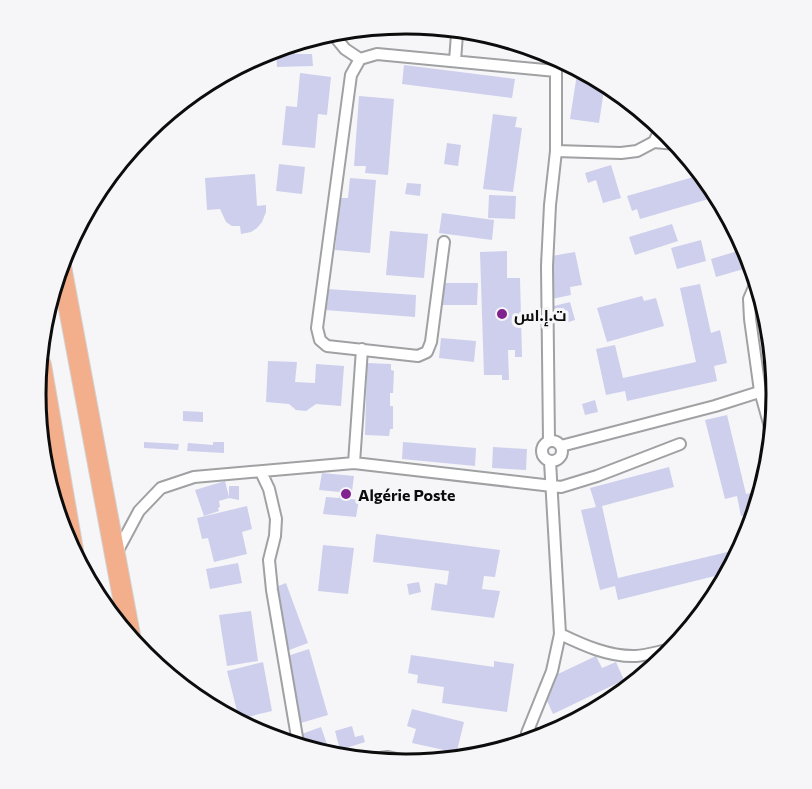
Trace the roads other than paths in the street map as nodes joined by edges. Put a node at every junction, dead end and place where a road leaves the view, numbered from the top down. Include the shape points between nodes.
1 (457, 38) edge
2 (338, 41) edge
3 (360, 59) junction
4 (455, 61) junction
5 (557, 68) edge
6 (556, 71) junction
7 (657, 136) edge
8 (654, 142) junction
9 (664, 143) edge
10 (556, 151) junction
11 (444, 242) dead end
12 (64, 282) edge
13 (752, 293) edge
14 (755, 317) edge
15 (362, 349) junction
16 (766, 389) edge
17 (760, 391) junction
18 (46, 394) edge
19 (765, 410) edge
20 (549, 441) junction
21 (681, 444) dead end
22 (561, 446) junction
23 (550, 461) junction
24 (354, 463) junction
25 (261, 472) junction
26 (551, 487) junction
27 (67, 516) edge
28 (116, 554) junction
29 (128, 623) edge
30 (560, 634) junction
31 (658, 652) edge
32 (528, 733) edge
33 (297, 737) edge

1 - 4 street
2 - 3 street
3 - 4 street via 377,54
3 - 15 street via 351,75 317,328 320,340 327,346
4 - 6 street
5 - 6 street
6 - 10 street
7 - 8 street
8 - 9 street
8 - 10 street via 637,151 621,153
10 - 20 street via 547,266
11 - 15 street via 432,342 427,352 418,356
12 - 28 highway
13 - 14 street via 749,299
14 - 17 street
15 - 24 street
16 - 17 street
17 - 19 street
17 - 22 street
18 - 27 highway
20 - 22 street
20 - 23 street via 542,452
21 - 26 street via 597,476
22 - 23 street via 561,456
23 - 26 street
24 - 25 street
24 - 26 street
25 - 28 street via 194,477 161,488 139,511
25 - 33 street via 276,519 269,560
26 - 30 street
28 - 29 highway
30 - 31 street via 610,653 636,656
30 - 32 street via 552,671

